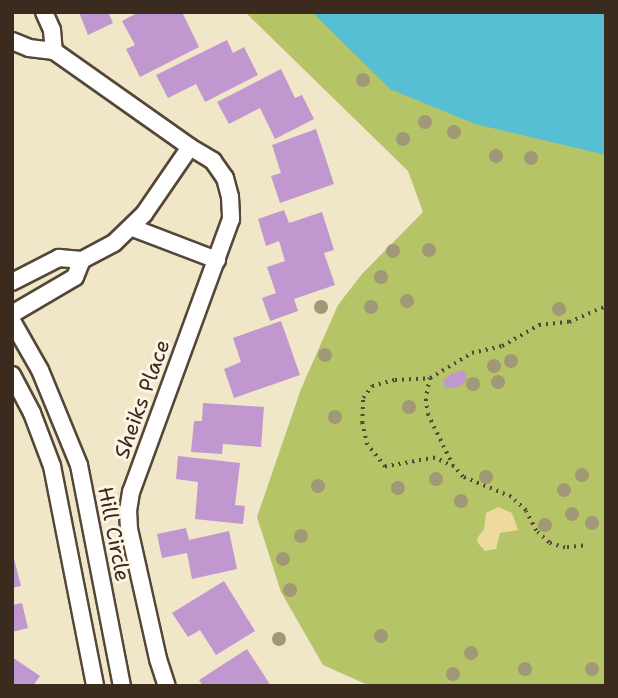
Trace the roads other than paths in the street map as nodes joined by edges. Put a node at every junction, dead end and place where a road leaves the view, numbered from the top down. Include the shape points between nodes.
1 (44, 12) edge
2 (12, 41) edge
3 (54, 51) junction
4 (190, 147) junction
5 (133, 228) junction
6 (82, 260) junction
7 (217, 260) junction
8 (12, 282) edge
9 (12, 314) edge
10 (12, 321) edge
11 (12, 375) edge
12 (95, 686) edge
13 (122, 686) edge
14 (167, 686) edge

1 - 3 street
2 - 3 street, Sheiks Place
3 - 4 street, Sheiks Place
4 - 5 street
4 - 7 street, Sheiks Place via 213,161 225,178 230,197 231,219
5 - 6 street
5 - 7 street
6 - 8 street via 58,257
6 - 9 street via 75,277
7 - 14 street, Sheiks Place via 128,510
10 - 13 street, Hill Circle via 40,370 79,465
11 - 12 street via 52,466

